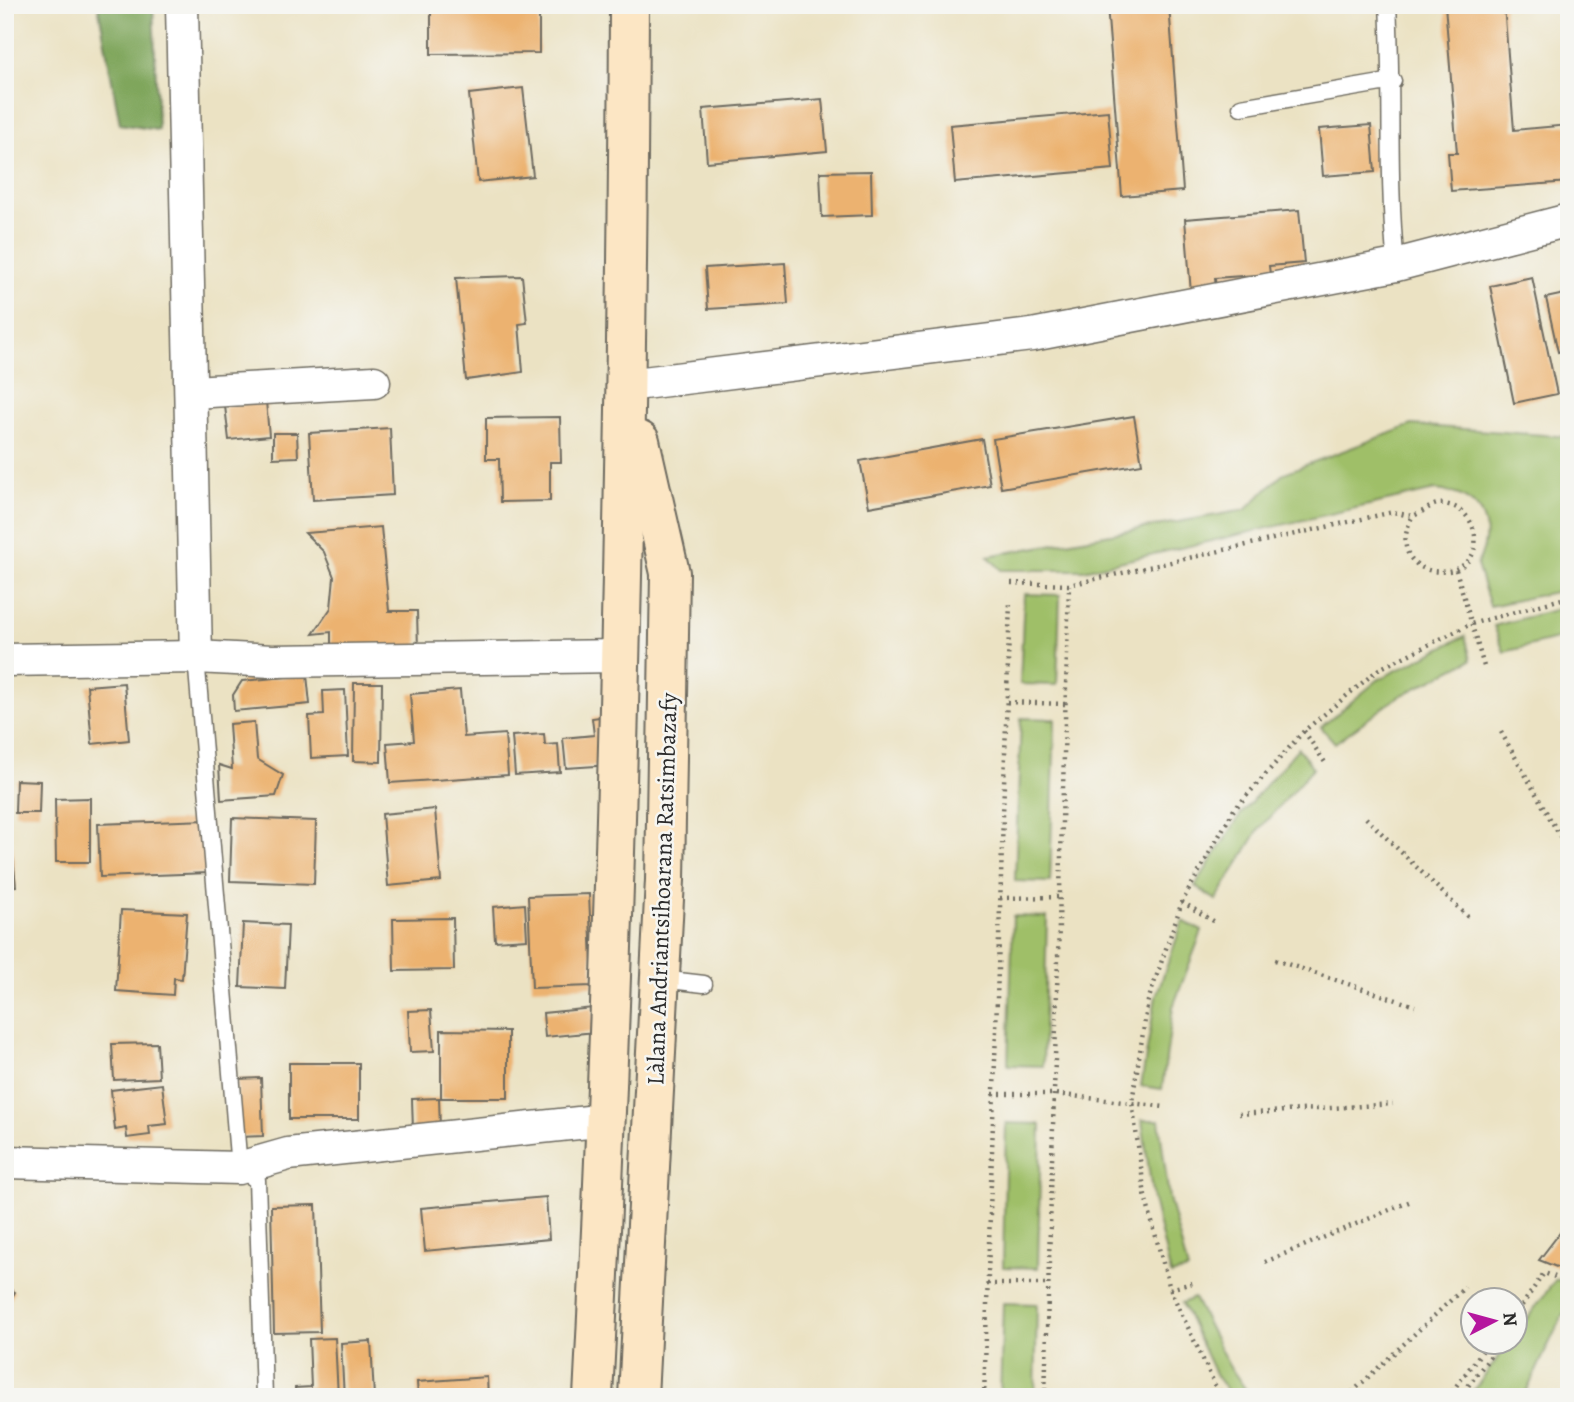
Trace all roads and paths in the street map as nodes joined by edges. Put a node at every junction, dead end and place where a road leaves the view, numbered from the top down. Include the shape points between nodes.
1 (182, 5) edge
2 (629, 5) edge
3 (1388, 5) edge
4 (1393, 81) junction
5 (1241, 107) dead end
6 (1569, 220) edge
7 (1396, 265) junction
8 (373, 382) dead end
9 (627, 385) junction
10 (192, 392) junction
11 (1413, 515) junction
12 (1456, 570) junction
13 (1011, 583) dead end
14 (1069, 585) junction
15 (1569, 597) edge
16 (1010, 601) dead end
17 (1471, 624) junction
18 (621, 656) junction
19 (196, 657) junction
20 (5, 660) edge
21 (1485, 670) dead end
22 (1007, 702) junction
23 (1065, 704) junction
24 (1304, 731) junction
25 (1501, 732) dead end
26 (1326, 764) dead end
27 (1366, 818) dead end
28 (1569, 852) edge
29 (1059, 897) junction
30 (1000, 898) junction
31 (1182, 902) junction
32 (1471, 920) dead end
33 (1215, 922) dead end
34 (1275, 960) dead end
35 (661, 979) junction
36 (704, 984) dead end
37 (1415, 1006) dead end
38 (993, 1094) junction
39 (1055, 1094) junction
40 (1132, 1101) junction
41 (1392, 1104) dead end
42 (1165, 1107) dead end
43 (1239, 1114) dead end
44 (607, 1120) junction
45 (5, 1162) edge
46 (239, 1168) junction
47 (1411, 1201) dead end
48 (1265, 1262) dead end
49 (1196, 1282) dead end
50 (1569, 1282) edge
51 (987, 1284) junction
52 (1048, 1284) junction
53 (1170, 1290) junction
54 (1458, 1294) edge
55 (1528, 1296) edge
56 (1479, 1356) edge
57 (1491, 1356) edge
58 (264, 1397) edge
59 (593, 1397) edge
60 (638, 1397) edge
61 (984, 1397) edge
62 (1045, 1397) edge
63 (1224, 1397) edge
64 (1347, 1397) edge
65 (1448, 1397) edge
66 (1460, 1397) edge

1 - 10 street
2 - 9 main road, Làlana Andriantsihoarana Ratsimbazafy
3 - 4 lane
4 - 5 lane
4 - 7 lane
6 - 7 street
7 - 9 street via 1032,335
8 - 10 street
9 - 18 main road, Làlana Andriantsihoarana Ratsimbazafy
9 - 35 main road, Làlana Andriantsihoarana Ratsimbazafy via 670,573
10 - 19 street
11 - 12 path via 1405,541 1409,554 1418,565 1443,573
11 - 12 path via 1437,503 1462,511 1471,522 1474,549
11 - 14 path via 1393,512
12 - 17 path
13 - 14 path
14 - 23 path
15 - 17 path
16 - 22 path
17 - 21 path
17 - 24 path via 1379,669
18 - 19 street via 272,661
18 - 44 main road, Làlana Andriantsihoarana Ratsimbazafy
19 - 20 street
19 - 46 lane
22 - 23 path
22 - 30 path
23 - 29 path
24 - 26 path
24 - 31 path via 1233,811
25 - 28 path
27 - 32 path
29 - 30 path
29 - 39 path
30 - 38 path
31 - 33 path
31 - 40 path via 1147,1001
34 - 37 path
35 - 36 lane
35 - 60 main road, Làlana Andriantsihoarana Ratsimbazafy
38 - 39 path
38 - 51 path
39 - 40 path
39 - 52 path
40 - 42 path
40 - 53 path via 1144,1196
41 - 43 path
44 - 46 street via 288,1154
44 - 59 main road, Làlana Andriantsihoarana Ratsimbazafy
45 - 46 street
46 - 58 lane via 257,1180
47 - 48 path
49 - 53 path
50 - 55 path via 1544,1273
51 - 52 path
51 - 61 path
52 - 62 path
53 - 63 path
54 - 64 path
56 - 65 path
57 - 66 path

